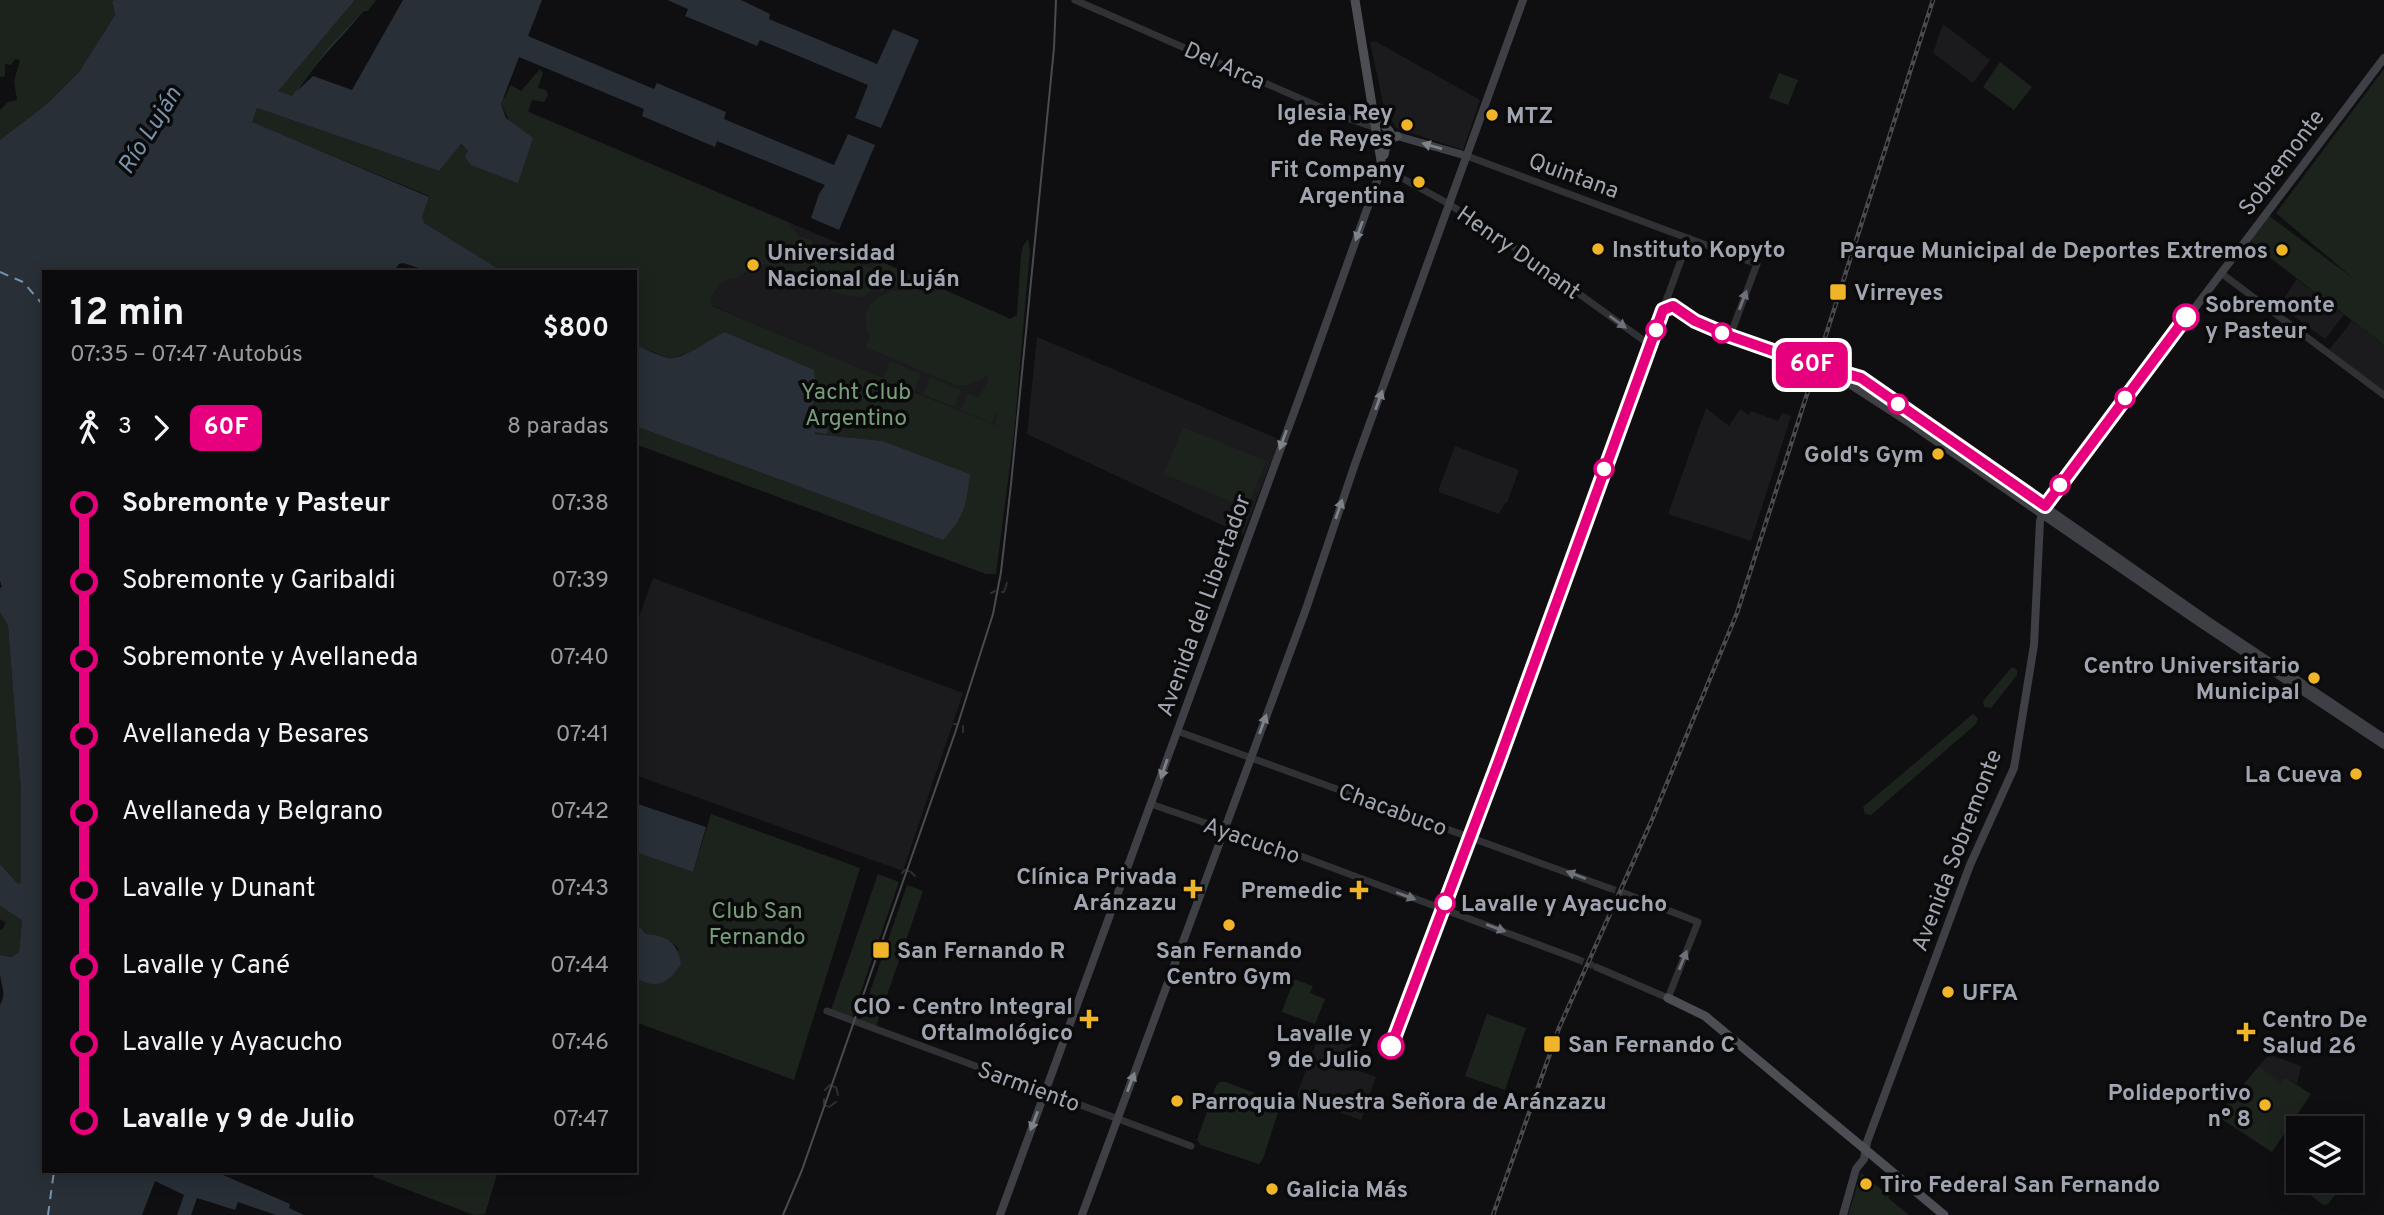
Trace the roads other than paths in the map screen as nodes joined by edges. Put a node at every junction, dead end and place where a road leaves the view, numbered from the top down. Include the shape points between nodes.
1 (1075, 0) edge
2 (1355, 0) edge
3 (1523, 0) edge
4 (2384, 58) edge
5 (1374, 113) junction
6 (1376, 128) junction
7 (1394, 134) junction
8 (1467, 156) junction
9 (1382, 167) junction
10 (1449, 204) junction
11 (1689, 238) junction
12 (2221, 273) junction
13 (1667, 297) junction
14 (1673, 306) junction
15 (1663, 310) junction
16 (1730, 336) junction
17 (1796, 359) tunnel mouth
18 (1822, 368) tunnel mouth
19 (2384, 395) edge
20 (2043, 509) junction
21 (1177, 731) junction
22 (2384, 738) edge
23 (2384, 745) edge
24 (1251, 757) junction
25 (1151, 804) junction
26 (1224, 831) junction
27 (1609, 888) tunnel mouth
28 (1624, 893) tunnel mouth
29 (1577, 959) tunnel mouth
30 (1596, 967) tunnel mouth
31 (1668, 998) junction
32 (827, 1011) dead end
33 (1044, 1092) junction
34 (1117, 1119) junction
35 (1191, 1146) dead end
36 (1865, 1150) junction
37 (1000, 1215) edge
38 (1082, 1215) edge
39 (1843, 1215) edge
40 (1944, 1215) edge

1 - 6 street, Del Arca
2 - 5 main road, Avenida del Libertador
3 - 8 main road
4 - 12 main road, Sobremonte
5 - 6 main road, Avenida del Libertador
5 - 7 main road
6 - 7 main road, Quintana
6 - 9 main road, Avenida del Libertador
8 -> 7 main road, Quintana
7 - 9 main road via 1385,145
8 - 10 main road
8 - 11 street, Quintana
9 - 10 street, Henry Dunant
9 -> 21 main road, Avenida del Libertador
10 -> 15 street, Henry Dunant via 1650,345
24 -> 10 main road
11 - 13 street
16 -> 11 street, Quintana via 1757,264
12 - 19 street
12 - 20 main road, Sobremonte
13 - 14 street
13 - 15 street
14 - 15 street
14 - 16 street
16 - 17 street
18 - 20 main road via 1861,378
20 - 22 main road
20 - 23 main road via 2197,621
20 - 36 main road, Avenida Sobremonte via 2034,645 2014,768 1970,865
21 - 24 street, Chacabuco
21 -> 25 main road, Avenida del Libertador
24 - 26 main road
27 -> 24 street, Chacabuco
25 - 26 street, Ayacucho
25 - 33 main road, Avenida del Libertador
26 -> 29 street, Ayacucho
34 -> 26 main road
31 -> 28 street via 1698,922
30 - 31 street
31 - 36 main road via 1705,1016
32 - 33 street, Sarmiento
33 - 34 street, Sarmiento
33 -> 37 main road, Avenida del Libertador
34 - 35 street, Sarmiento
34 - 38 main road
36 - 39 main road, Avenida Sobremonte
36 - 40 main road

